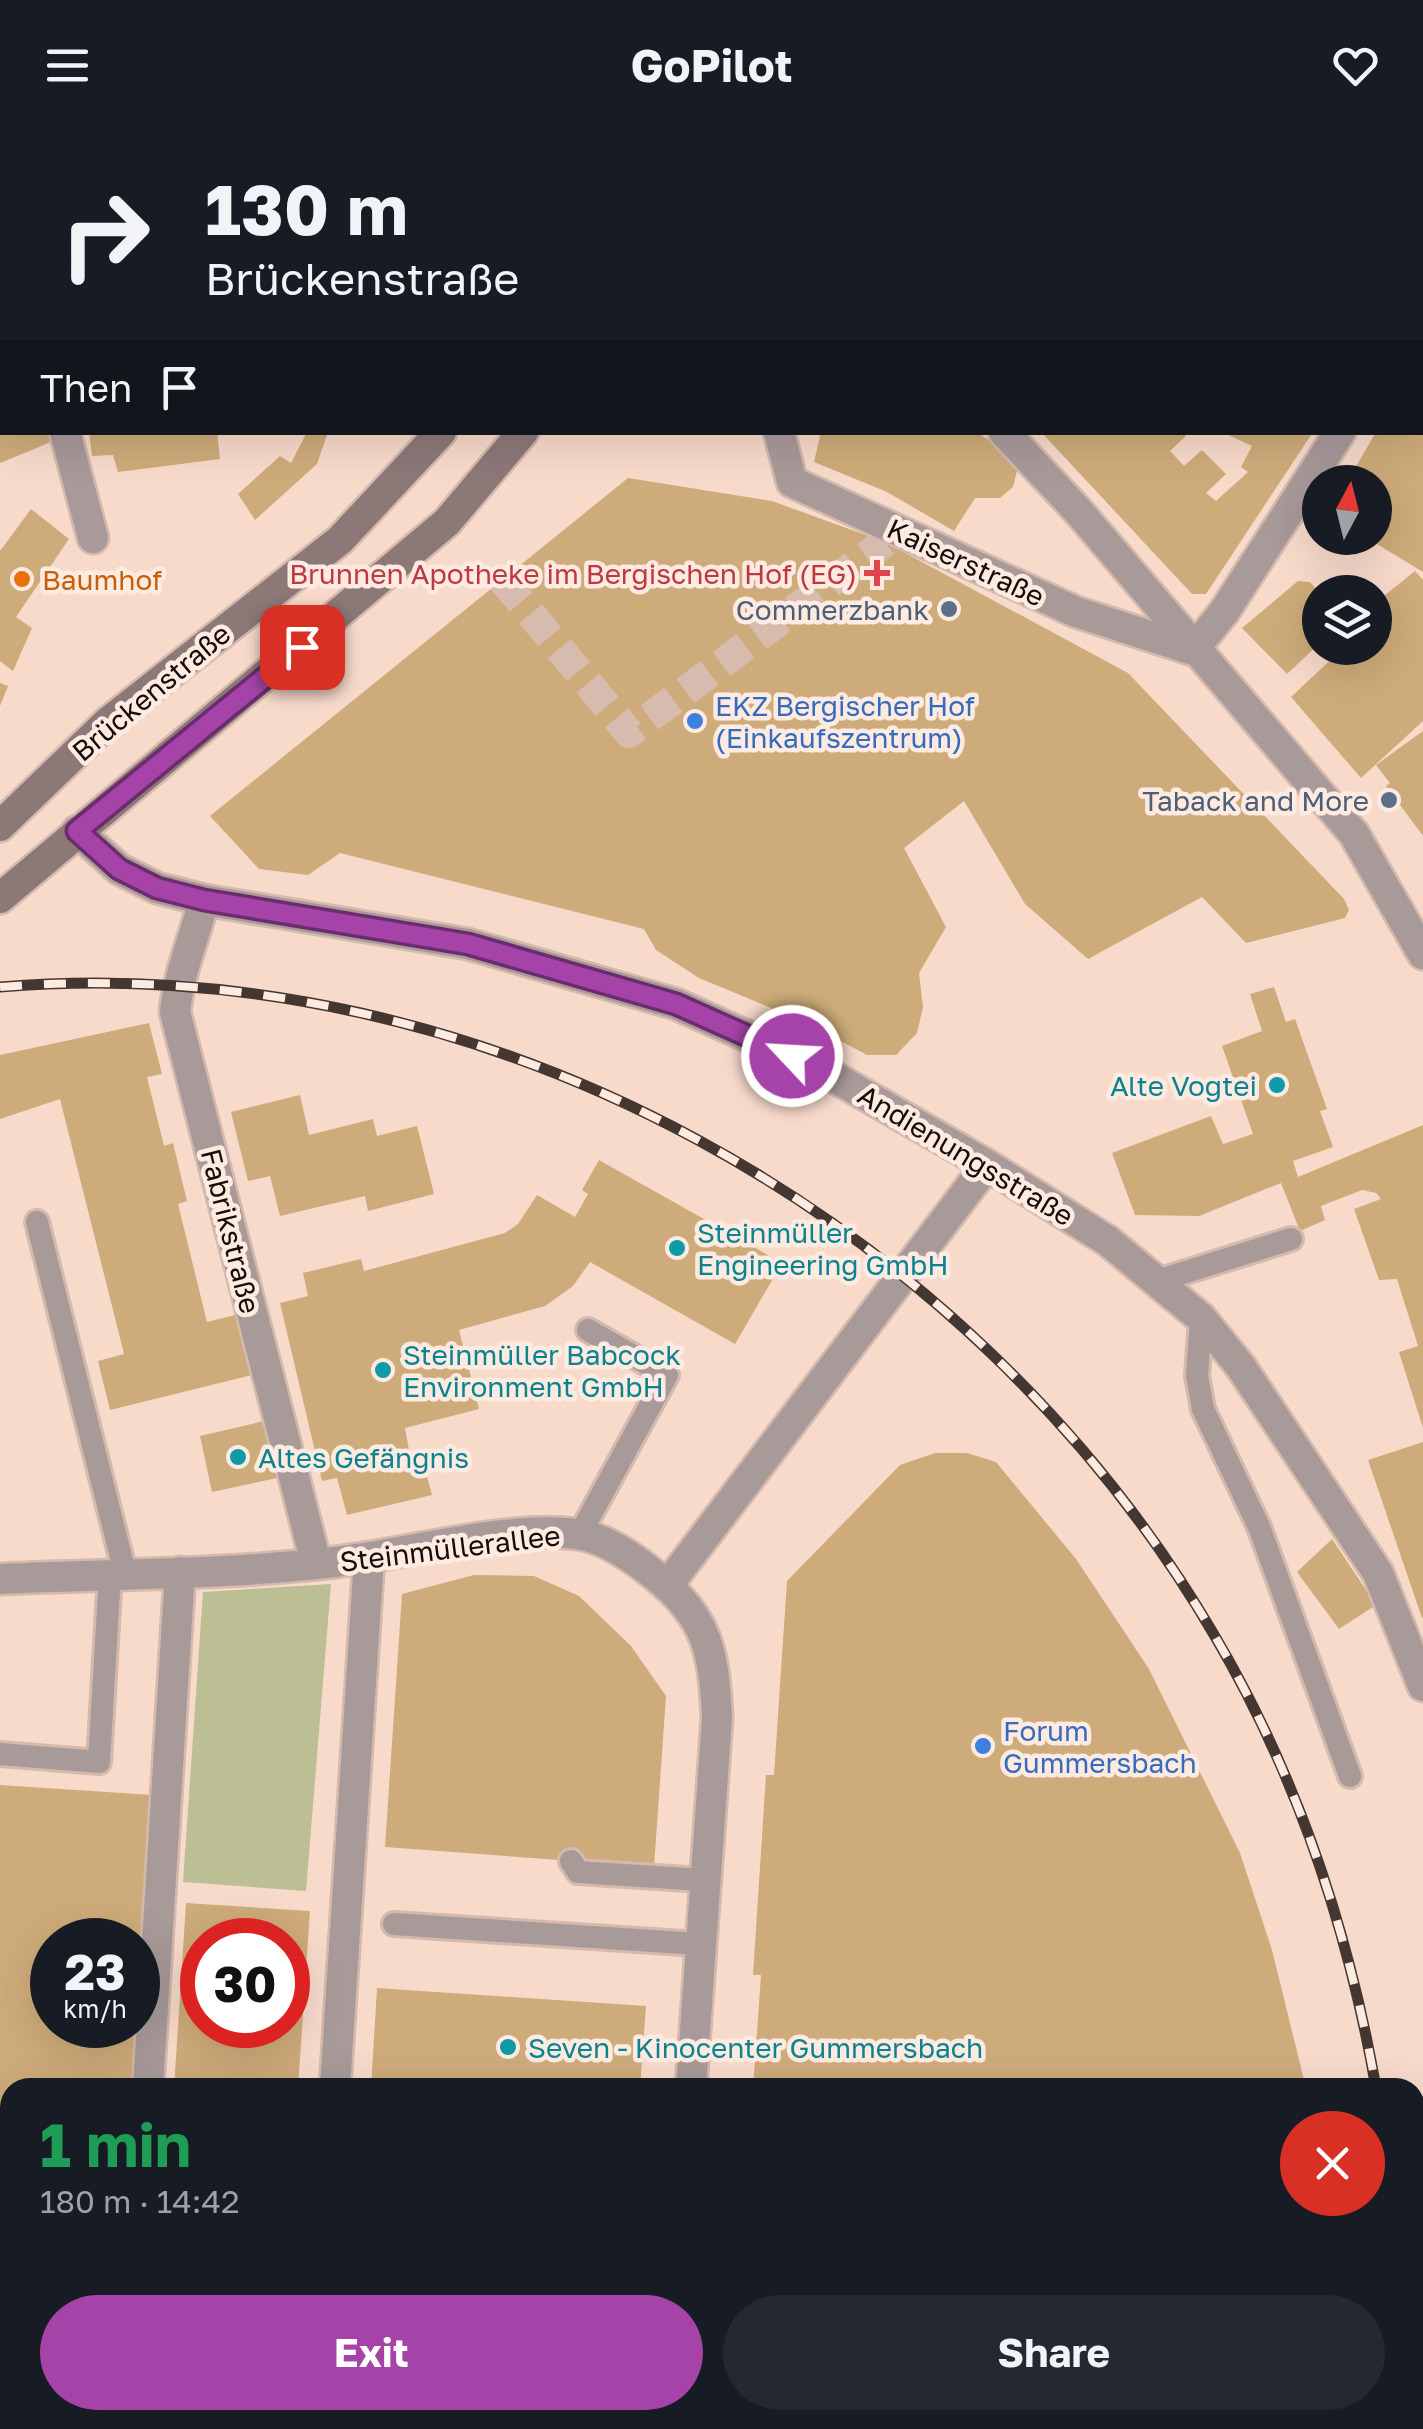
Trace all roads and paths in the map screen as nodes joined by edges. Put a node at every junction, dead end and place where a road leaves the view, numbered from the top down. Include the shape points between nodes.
1 (65, 435) edge
2 (438, 435) edge
3 (520, 435) edge
4 (780, 435) edge
5 (1007, 435) edge
6 (1338, 435) edge
7 (93, 538) dead end
8 (1192, 650) junction
9 (38, 792) junction
10 (0, 826) edge
11 (77, 831) junction
12 (0, 898) edge
13 (204, 900) junction
14 (1423, 954) edge
15 (987, 1165) junction
16 (38, 1222) dead end
17 (1291, 1239) dead end
18 (1157, 1281) junction
19 (1201, 1318) junction
20 (588, 1330) dead end
21 (580, 1534) junction
22 (369, 1557) junction
23 (316, 1564) junction
24 (180, 1572) junction
25 (118, 1574) junction
26 (0, 1579) edge
27 (667, 1586) junction
28 (1423, 1686) edge
29 (0, 1754) edge
30 (1350, 1776) dead end
31 (572, 1861) dead end
32 (703, 1880) junction
33 (394, 1924) dead end
34 (699, 1944) junction
35 (149, 2078) edge
36 (336, 2078) edge
37 (692, 2078) edge

1 - 7 street
2 - 9 street, Brückenstraße via 340,540 108,722
3 - 11 street via 447,522
4 - 8 street, Kaiserstraße via 792,482 889,535 1076,612
5 - 8 street
6 - 8 street via 1224,612
8 - 14 street via 1354,834
9 - 10 street, Brückenstraße
9 - 11 street
11 - 12 street
11 - 13 street, Andienungsstraße via 119,869
13 - 15 street, Andienungsstraße via 468,944 676,1004 820,1069
13 - 23 street, Fabrikstraße via 180,968 174,1012
15 - 18 street, Andienungsstraße via 1108,1241
15 - 27 street
16 - 25 lane
17 - 18 lane
18 - 19 street, Andienungsstraße
19 - 28 street, Andienungsstraße via 1242,1367 1378,1572
19 - 30 lane via 1196,1376 1203,1410 1259,1527
20 - 21 lane via 668,1374
21 - 22 street, Steinmüllerallee via 532,1534
21 - 27 street, Steinmüllerallee via 630,1556
22 - 23 street, Steinmüllerallee
22 - 36 street
23 - 24 street, Steinmüllerallee
24 - 25 street, Steinmüllerallee
24 - 35 street
25 - 26 street, Steinmüllerallee
25 - 29 lane via 98,1762
27 - 32 street, Steinmüllerallee via 712,1648 717,1718
31 - 32 lane via 578,1872
32 - 34 street, Steinmüllerallee
33 - 34 lane
34 - 37 street, Steinmüllerallee

